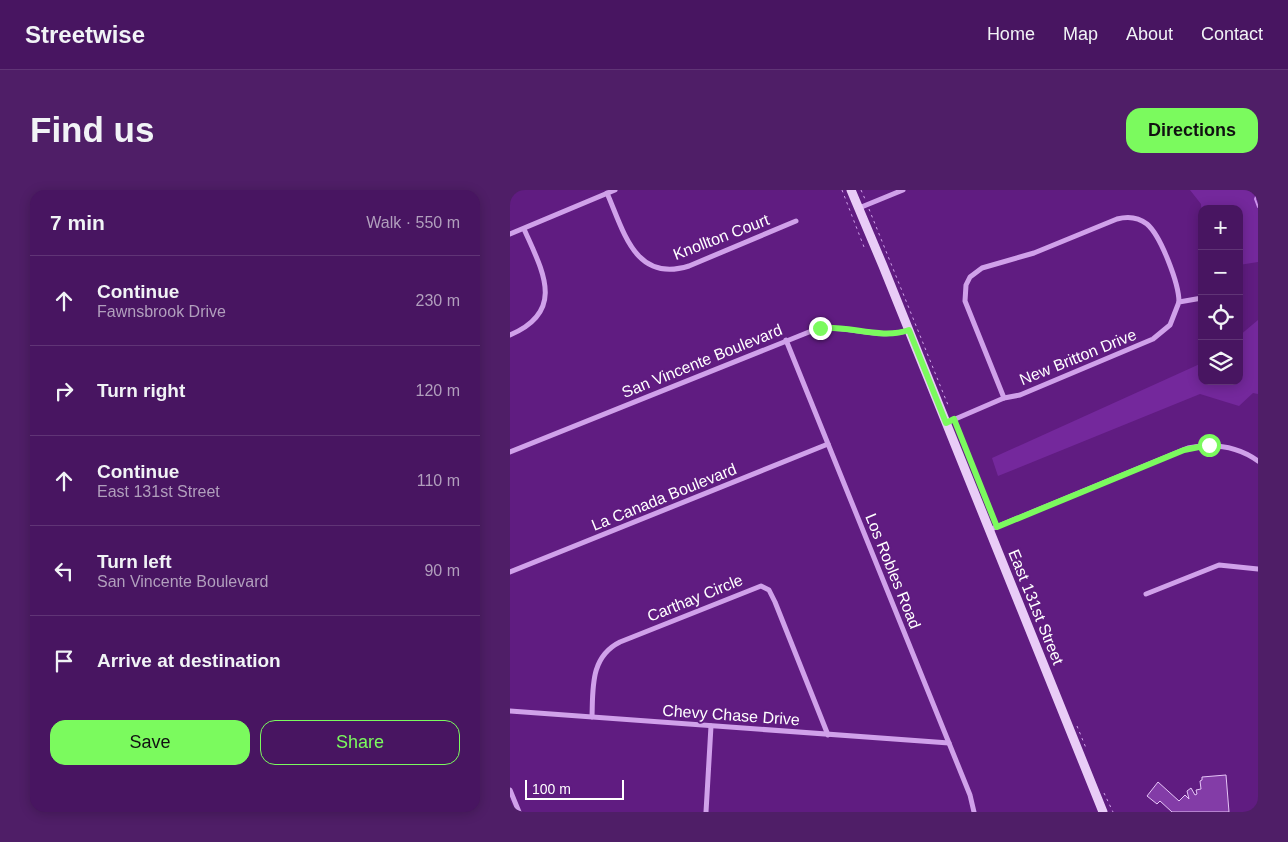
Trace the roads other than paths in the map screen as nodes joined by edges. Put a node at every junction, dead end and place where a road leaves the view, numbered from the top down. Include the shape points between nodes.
1 (614, 190) edge
2 (851, 190) edge
3 (903, 190) edge
4 (607, 193) junction
5 (863, 207) junction
6 (796, 221) dead end
7 (524, 228) junction
8 (510, 234) edge
9 (1198, 299) edge
10 (1179, 302) junction
11 (909, 330) junction
12 (510, 335) edge
13 (786, 340) junction
14 (1004, 398) junction
15 (950, 421) junction
16 (828, 444) junction
17 (510, 452) edge
18 (1258, 461) edge
19 (989, 531) junction
20 (1258, 569) edge
21 (510, 572) edge
22 (1146, 594) dead end
23 (510, 711) edge
24 (592, 717) junction
25 (711, 726) junction
26 (828, 735) junction
27 (949, 744) junction
28 (510, 790) edge
29 (519, 812) edge
30 (706, 812) edge
31 (974, 812) edge
32 (1103, 812) edge

1 - 4 street
2 - 5 street, East 131st Street
3 - 5 street
4 - 6 street, Knollton Court via 632,250 645,262 663,270 689,266
4 - 7 street
5 - 11 street, East 131st Street
7 - 8 street
7 - 12 street via 544,278 546,295 536,318
9 - 10 street
10 - 14 street, New Britton Drive via 1170,325 1153,339 1020,395
10 - 14 street via 1177,281 1152,231 1143,222 1131,218 1118,219 1034,253 979,269 968,281 965,301
11 - 13 street, San Vincente Boulevard via 888,333 828,327
11 - 15 street, East 131st Street
13 - 16 street, Los Robles Road
13 - 17 street, San Vincente Boulevard
14 - 15 street, New Britton Drive
15 - 19 street, East 131st Street
16 - 21 street, La Canada Boulevard
16 - 27 street, Los Robles Road
18 - 19 street via 1221,446 1188,448
19 - 32 street, East 131st Street
20 - 22 street via 1219,565
23 - 24 street, Chevy Chase Drive
24 - 25 street, Chevy Chase Drive
24 - 26 street, Carthay Circle via 596,666 608,649 761,586 769,590 775,602
25 - 26 street, Chevy Chase Drive
25 - 30 street
26 - 27 street, Chevy Chase Drive
27 - 31 street, Los Robles Road
28 - 29 street

